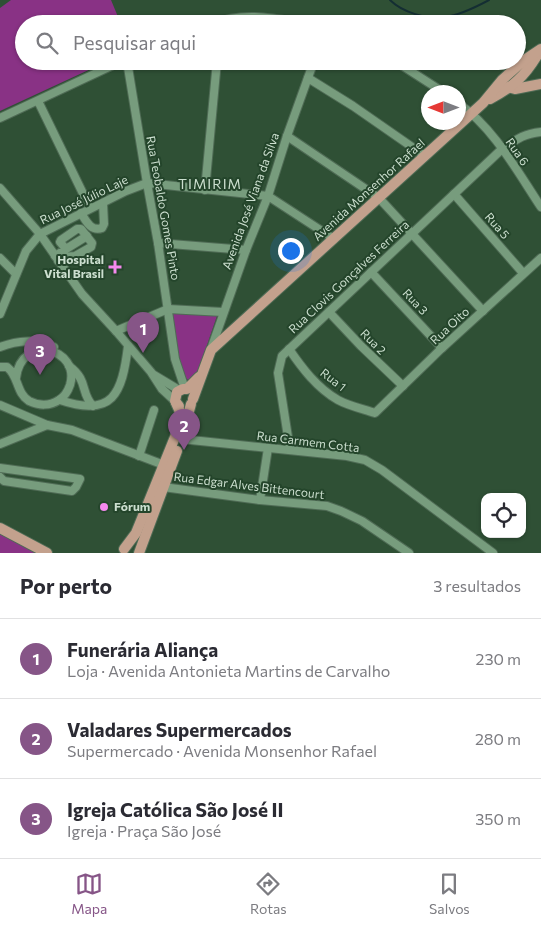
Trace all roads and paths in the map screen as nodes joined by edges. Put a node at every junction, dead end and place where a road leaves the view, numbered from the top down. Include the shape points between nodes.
1 (540, 50) edge
2 (528, 63) edge
3 (103, 70) edge
4 (128, 70) edge
5 (216, 70) edge
6 (311, 70) edge
7 (409, 70) edge
8 (517, 70) edge
9 (525, 70) edge
10 (308, 78) junction
11 (502, 80) junction
12 (541, 84) edge
13 (432, 85) edge
14 (510, 89) junction
15 (38, 101) junction
16 (483, 102) junction
17 (466, 109) edge
18 (472, 113) junction
19 (0, 118) edge
20 (541, 132) edge
21 (287, 136) junction
22 (502, 149) junction
23 (425, 156) junction
24 (147, 183) junction
25 (0, 188) edge
26 (205, 190) junction
27 (454, 194) junction
28 (268, 196) junction
29 (379, 198) junction
30 (103, 202) junction
31 (541, 207) edge
32 (90, 208) junction
33 (81, 213) junction
34 (412, 233) junction
35 (40, 234) junction
36 (87, 236) junction
37 (334, 239) junction
38 (158, 243) junction
39 (66, 249) junction
40 (246, 250) junction
41 (0, 258) edge
42 (57, 258) junction
43 (541, 258) edge
44 (371, 272) junction
45 (523, 273) junction
46 (16, 274) junction
47 (168, 309) junction
48 (483, 310) junction
49 (223, 312) junction
50 (329, 312) junction
51 (0, 314) edge
52 (116, 330) junction
53 (128, 346) junction
54 (0, 347) edge
55 (442, 348) junction
56 (289, 349) junction
57 (211, 350) junction
58 (23, 358) junction
59 (68, 365) junction
60 (0, 367) edge
61 (150, 372) junction
62 (202, 374) junction
63 (16, 378) junction
64 (403, 386) junction
65 (184, 389) junction
66 (60, 400) junction
67 (175, 402) junction
68 (192, 402) junction
69 (0, 405) edge
70 (93, 406) junction
71 (154, 410) dead end
72 (375, 413) joint
73 (47, 425) junction
74 (181, 439) junction
75 (0, 444) edge
76 (268, 448) junction
77 (290, 450) junction
78 (139, 456) junction
79 (164, 465) junction
80 (0, 468) edge
81 (0, 477) edge
82 (163, 487) junction
83 (260, 500) junction
84 (0, 528) edge
85 (121, 551) edge
86 (47, 553) edge
87 (138, 553) edge
88 (409, 553) edge
89 (493, 553) edge

1 - 2 main road
3 - 15 street
4 - 24 street, Rua Teobaldo Gomes Pinto
5 - 26 street
6 - 10 street, Avenida José Viana da Silva
7 - 13 street
8 - 11 main road, Avenida Monsenhor Rafael
9 - 14 main road
10 - 21 street, Avenida José Viana da Silva
10 - 23 street
11 - 14 main road
11 - 16 main road, Avenida Monsenhor Rafael
12 - 14 main road
14 - 16 main road
15 - 19 street
15 - 32 street
16 - 18 main road, Avenida Monsenhor Rafael
17 - 18 street, Rua 6
18 - 22 street, Rua 6
18 - 23 main road, Avenida Monsenhor Rafael
20 - 22 street, Rua Clovis Gonçalves Ferreira via 519,137
21 - 28 street, Avenida José Viana da Silva
21 - 29 street
22 - 27 street, Rua Clovis Gonçalves Ferreira
22 - 31 street, Rua 6
23 - 29 main road, Avenida Monsenhor Rafael
24 - 26 street, Rua José Júlio Laje
24 - 30 street, Rua José Júlio Laje
24 - 38 street, Rua Teobaldo Gomes Pinto
25 - 35 street
26 - 28 street, Rua José Júlio Laje
27 - 34 street, Rua Clovis Gonçalves Ferreira
27 - 45 street, Rua 5
28 - 37 street, Rua José Júlio Laje
28 - 40 street, Avenida José Viana da Silva
29 - 34 street
29 - 37 main road, Avenida Monsenhor Rafael
30 - 32 street, Rua José Júlio Laje
30 - 33 street via 102,228 93,228
32 - 33 street, Rua José Júlio Laje
33 - 35 street, Rua José Júlio Laje
34 - 44 street, Rua Clovis Gonçalves Ferreira
34 - 48 street
35 - 42 street
35 - 46 street via 26,251
36 - 39 street
36 - 39 street via 78,229 61,240
36 - 42 street via 91,246 75,256
37 - 57 main road, Avenida Monsenhor Rafael
38 - 40 street
38 - 47 street, Rua Teobaldo Gomes Pinto
39 - 42 street
40 - 49 street, Avenida José Viana da Silva
41 - 46 street
42 - 52 street via 82,294
43 - 45 street, Rua Oito
44 - 50 street, Rua Clovis Gonçalves Ferreira
44 - 55 street, Rua 3
45 - 48 street, Rua Oito
46 - 51 street
47 - 49 street
47 - 52 street
47 - 65 street, Rua Teobaldo Gomes Pinto via 175,359
48 - 55 street, Rua Oito
49 - 57 street, Avenida José Viana da Silva
50 - 56 street, Rua Clovis Gonçalves Ferreira
50 - 64 street, Rua 2
52 - 53 street
53 - 61 street
53 - 70 street via 119,389 107,402
54 - 59 street via 34,342 51,345 63,352
55 - 64 street, Rua Oito
56 - 72 street, Rua 1 via 319,386 338,400
56 - 77 street, Rua Clovis Gonçalves Ferreira via 282,356 278,373
57 - 62 main road, Avenida Monsenhor Rafael
58 - 59 street via 38,350 47,350 62,357
58 - 60 street
58 - 63 street
59 - 66 street via 71,381
59 - 70 street via 82,379
60 - 63 street via 10,369
61 - 65 street via 163,382
61 - 67 street
62 - 65 main road
62 - 68 main road, Avenida Monsenhor Rafael
63 - 66 street via 17,386 27,400 43,405
64 - 72 street, Rua Oito
65 - 67 main road via 175,394
65 - 68 main road via 192,393
66 - 70 street
67 - 68 main road via 184,408
67 - 79 main road via 180,412 179,425
68 - 74 main road, Avenida Monsenhor Rafael
69 - 73 street
71 - 78 street
73 - 75 street
73 - 78 street via 72,430
74 - 76 street, Rua Carmem Cotta
74 - 82 main road, Avenida Monsenhor Rafael
76 - 77 street, Rua Carmem Cotta
76 - 83 street
77 - 89 street, Rua Carmem Cotta via 365,460
78 - 79 street
79 - 85 main road via 136,533
80 - 81 street via 80,479 72,491 4,481
82 - 83 street, Rua Edgar Alves Bittencourt
82 - 87 main road, Avenida Monsenhor Rafael
83 - 88 street, Rua Edgar Alves Bittencourt via 327,506 362,521
84 - 86 main road
85 - 87 main road via 131,549

